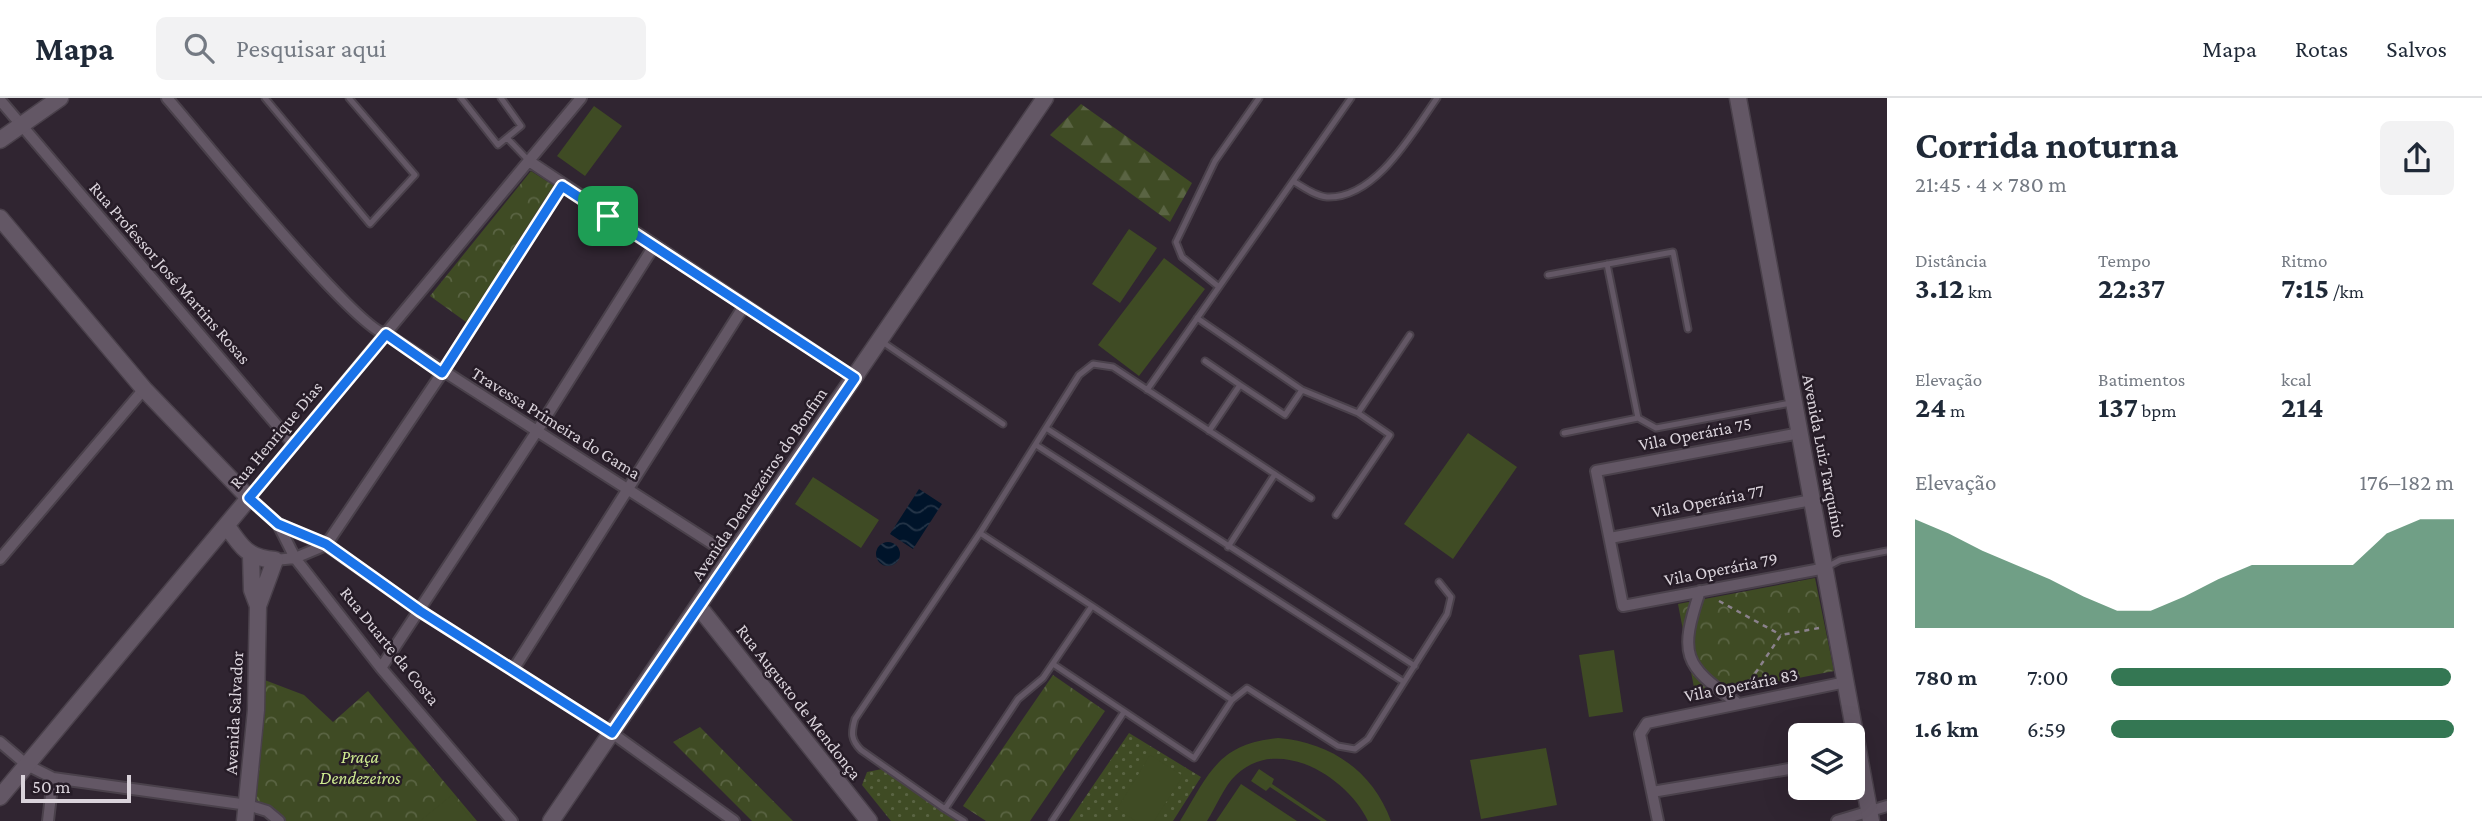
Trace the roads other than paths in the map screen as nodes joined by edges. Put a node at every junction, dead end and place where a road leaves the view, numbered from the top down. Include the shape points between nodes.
1 (60, 98) edge
2 (167, 98) edge
3 (265, 98) edge
4 (349, 98) edge
5 (461, 98) edge
6 (501, 98) edge
7 (581, 98) edge
8 (1045, 98) edge
9 (1259, 98) edge
10 (1351, 98) edge
11 (1437, 98) edge
12 (1738, 98) edge
13 (0, 100) edge
14 (21, 125) junction
15 (508, 139) junction
16 (0, 140) edge
17 (529, 161) junction
18 (1293, 181) junction
19 (562, 186) junction
20 (0, 218) edge
21 (654, 246) junction
22 (1608, 264) junction
23 (1548, 275) dead end
24 (1219, 287) junction
25 (744, 306) junction
26 (1197, 318) junction
27 (1688, 329) dead end
28 (386, 334) junction
29 (1410, 335) dead end
30 (880, 340) junction
31 (1205, 361) dead end
32 (442, 373) junction
33 (855, 378) junction
34 (1240, 385) junction
35 (144, 389) junction
36 (1147, 390) junction
37 (1302, 390) junction
38 (1794, 402) junction
39 (1358, 413) junction
40 (1638, 418) junction
41 (1003, 424) dead end
42 (1046, 428) junction
43 (537, 431) junction
44 (1209, 431) junction
45 (1564, 433) dead end
46 (1800, 433) junction
47 (293, 444) junction
48 (1036, 444) junction
49 (1275, 474) junction
50 (628, 489) junction
51 (249, 498) junction
52 (1311, 498) dead end
53 (1812, 499) junction
54 (1336, 515) dead end
55 (278, 524) junction
56 (227, 526) junction
57 (980, 533) junction
58 (1610, 538) junction
59 (326, 544) junction
60 (1228, 547) junction
61 (1887, 551) edge
62 (251, 556) junction
63 (733, 557) junction
64 (295, 558) junction
65 (0, 559) edge
66 (275, 559) junction
67 (1826, 568) junction
68 (1439, 582) dead end
69 (1700, 591) junction
70 (258, 606) junction
71 (1092, 606) junction
72 (699, 607) junction
73 (420, 611) junction
74 (1053, 664) junction
75 (1415, 666) junction
76 (381, 668) junction
77 (513, 670) junction
78 (1846, 681) junction
79 (1404, 682) junction
80 (1233, 700) junction
81 (1736, 702) junction
82 (1124, 712) junction
83 (1852, 723) edge
84 (612, 733) junction
85 (0, 742) edge
86 (27, 765) junction
87 (1788, 769) edge
88 (53, 778) junction
89 (1652, 792) junction
90 (1865, 795) edge
91 (0, 797) edge
92 (1887, 806) edge
93 (946, 809) junction
94 (246, 813) edge
95 (1870, 816) edge
96 (48, 821) edge
97 (279, 821) edge
98 (512, 821) edge
99 (551, 821) edge
100 (734, 821) edge
101 (869, 821) edge
102 (964, 821) edge
103 (1052, 821) edge
104 (1658, 821) edge
105 (1836, 821) edge

1 - 14 street
2 - 28 street, Travessa Primeira do Gama via 334,291 372,329
3 - 4 lane via 370,224 415,175
5 - 15 lane via 496,144
6 - 15 lane via 521,125
7 - 17 street, Rua Henrique Dias
8 - 30 street, Avenida Dendezeiros do Bonfim
9 - 24 lane via 1215,161 1177,242 1182,257
10 - 18 lane
11 - 18 lane via 1396,156 1367,182 1328,197
12 - 38 street, Avenida Luiz Tarquínio
13 - 14 street, Rua Professor José Martins Rosas
14 - 16 street
14 - 47 street, Rua Professor José Martins Rosas
15 - 17 lane
17 - 19 street
17 - 28 street, Rua Henrique Dias
18 - 24 lane
19 - 21 street
19 - 32 street
20 - 35 street
21 - 25 street
21 - 43 street
22 - 23 lane
22 - 27 lane via 1673,252
22 - 40 lane
24 - 26 lane
25 - 33 street
25 - 50 street
26 - 36 lane
26 - 37 lane
28 - 32 street, Travessa Primeira do Gama
28 - 47 street, Rua Henrique Dias
29 - 39 lane
30 - 33 street, Avenida Dendezeiros do Bonfim
30 - 41 lane
31 - 34 lane
32 - 43 street, Travessa Primeira do Gama
32 - 59 street
33 - 63 street, Avenida Dendezeiros do Bonfim
34 - 37 lane via 1285,415
34 - 44 lane
35 - 51 street
35 - 65 street
36 - 42 lane via 1113,368 1093,364 1079,375
36 - 44 lane
37 - 39 lane
38 - 40 lane via 1656,428
38 - 46 street, Avenida Luiz Tarquínio
39 - 54 lane via 1391,435
40 - 45 lane
42 - 48 lane
42 - 60 lane
43 - 50 street, Travessa Primeira do Gama
43 - 73 street
44 - 49 lane
46 - 53 street, Avenida Luiz Tarquínio
46 - 58 street, Vila Operária 75 via 1596,471
47 - 51 street, Rua Henrique Dias
48 - 57 lane
48 - 79 lane
49 - 52 lane
49 - 60 lane
50 - 63 street, Travessa Primeira do Gama
50 - 77 street
51 - 55 street
51 - 56 street, Rua Henrique Dias
53 - 58 street, Vila Operária 77
53 - 67 street, Avenida Luiz Tarquínio
55 - 59 street
55 - 64 street, Rua Duarte da Costa
56 - 62 street
56 - 86 street, Rua Henrique Dias
57 - 71 lane
57 - 93 lane via 851,731 862,751
58 - 69 street, Vila Operária 79 via 1623,606
59 - 64 street
59 - 73 street
60 - 75 lane
61 - 67 lane via 1840,560
62 - 66 street
62 - 70 street, Avenida Salvador via 252,590
63 - 72 street, Avenida Dendezeiros do Bonfim
64 - 66 street
64 - 76 street, Rua Duarte da Costa
66 - 70 street, Avenida Salvador
67 - 69 street, Vila Operária 79
67 - 78 street, Avenida Luiz Tarquínio
68 - 75 lane via 1451,597 1451,606
69 - 81 street via 1689,625 1689,654 1701,677
70 - 94 street, Avenida Salvador via 256,709
71 - 74 lane
71 - 80 lane
72 - 84 street, Avenida Dendezeiros do Bonfim
72 - 101 street, Rua Augusto de Mendonça
73 - 76 street
73 - 77 street
74 - 82 lane
74 - 93 lane via 1018,699
75 - 79 lane
76 - 98 street, Rua Duarte da Costa
77 - 84 street
78 - 81 street, Vila Operária 83
78 - 83 street, Avenida Luiz Tarquínio
79 - 80 lane via 1368,739 1355,749 1338,747 1254,691 1243,689
80 - 82 lane via 1194,758
81 - 89 street, Vila Operária 83 via 1644,725 1640,734
82 - 103 lane
84 - 99 street, Avenida Dendezeiros do Bonfim
84 - 100 street
85 - 86 street
86 - 88 street
86 - 91 street, Rua Henrique Dias
87 - 89 street
88 - 94 street
88 - 96 street
89 - 104 street
90 - 95 street, Avenida Luiz Tarquínio
92 - 95 street
93 - 102 lane
94 - 97 street via 267,811
95 - 105 street

